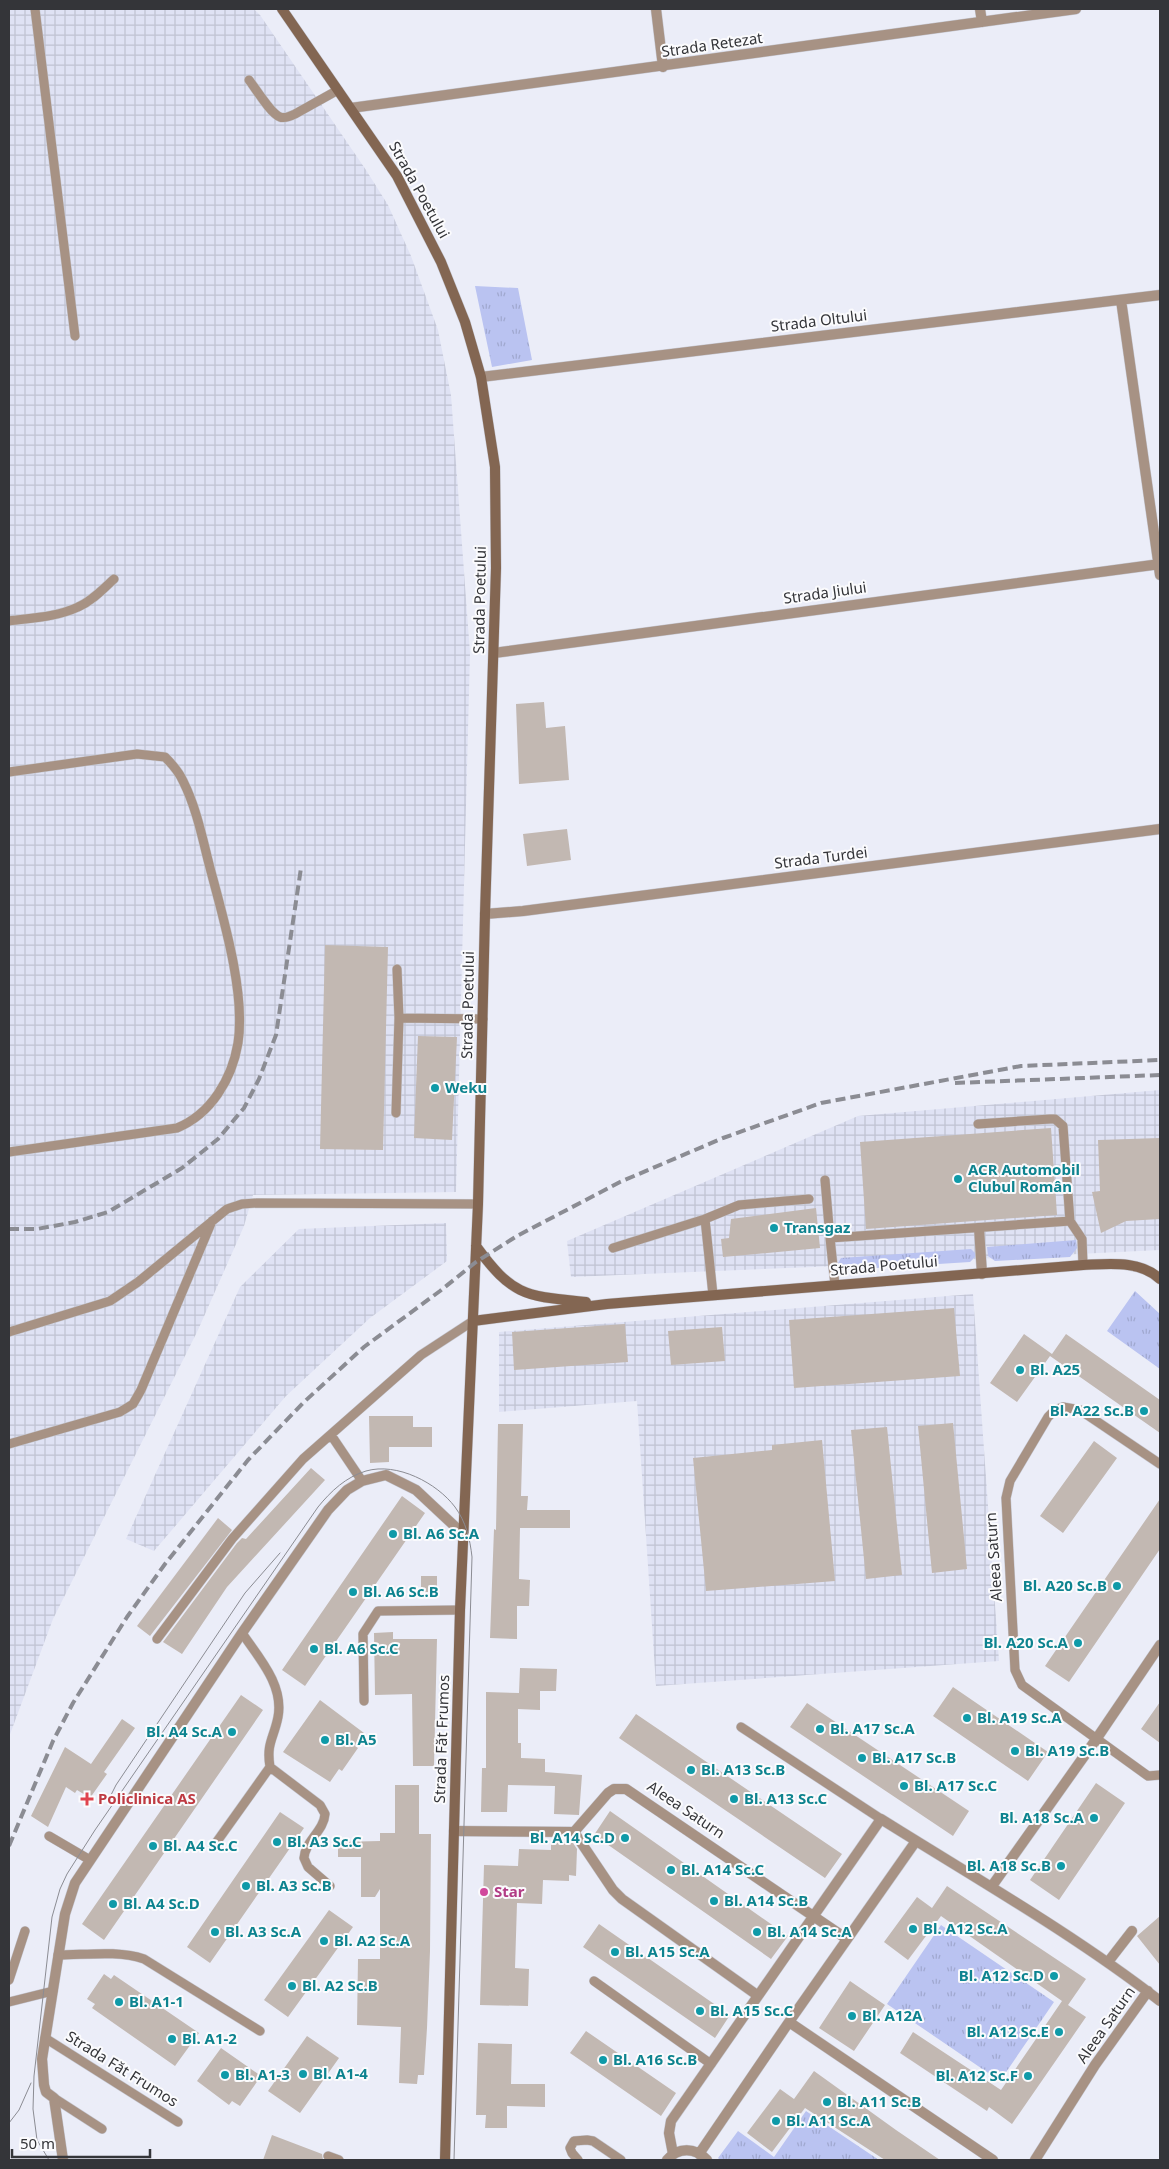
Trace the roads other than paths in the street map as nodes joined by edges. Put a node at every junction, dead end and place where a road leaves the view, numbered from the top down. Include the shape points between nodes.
1 (35, 9) edge
2 (282, 9) edge
3 (656, 9) edge
4 (980, 9) edge
5 (1076, 9) edge
6 (982, 22) junction
7 (663, 67) junction
8 (249, 80) dead end
9 (338, 90) junction
10 (351, 108) junction
11 (1160, 295) edge
12 (1121, 300) junction
13 (75, 336) dead end
14 (481, 377) junction
15 (1160, 567) edge
16 (114, 579) dead end
17 (9, 621) edge
18 (494, 653) junction
19 (9, 772) edge
20 (1160, 829) edge
21 (485, 914) junction
22 (397, 968) dead end
23 (399, 1018) junction
24 (483, 1019) junction
25 (396, 1112) dead end
26 (978, 1124) dead end
27 (9, 1152) edge
28 (825, 1180) dead end
29 (809, 1200) dead end
30 (478, 1204) junction
31 (213, 1219) junction
32 (705, 1219) junction
33 (1070, 1221) junction
34 (978, 1228) junction
35 (830, 1238) junction
36 (476, 1246) junction
37 (613, 1248) dead end
38 (1083, 1265) junction
39 (982, 1274) junction
40 (1159, 1276) edge
41 (835, 1286) junction
42 (713, 1295) junction
43 (607, 1304) junction
44 (473, 1321) junction
45 (9, 1332) edge
46 (331, 1435) junction
47 (9, 1444) edge
48 (1160, 1464) edge
49 (362, 1481) junction
50 (464, 1535) junction
51 (460, 1610) junction
52 (242, 1633) junction
53 (157, 1639) dead end
54 (1160, 1645) edge
55 (364, 1701) dead end
56 (741, 1726) dead end
57 (1097, 1738) junction
58 (270, 1767) junction
59 (1160, 1775) edge
60 (881, 1819) junction
61 (454, 1832) junction
62 (574, 1832) junction
63 (49, 1836) dead end
64 (916, 1841) junction
65 (212, 1847) dead end
66 (90, 1860) junction
67 (330, 1886) dead end
68 (992, 1886) junction
69 (813, 1915) junction
70 (25, 1930) dead end
71 (1132, 1931) dead end
72 (847, 1939) junction
73 (58, 1955) junction
74 (1108, 1962) junction
75 (9, 1980) edge
76 (594, 1981) dead end
77 (53, 1991) junction
78 (1148, 1992) junction
79 (757, 1995) junction
80 (1160, 2001) edge
81 (9, 2002) edge
82 (789, 2022) junction
83 (260, 2031) dead end
84 (45, 2038) junction
85 (711, 2064) junction
86 (54, 2098) junction
87 (178, 2122) dead end
88 (102, 2130) dead end
89 (328, 2156) dead end
90 (670, 2157) edge
91 (703, 2157) edge
92 (445, 2159) edge
93 (63, 2160) edge
94 (339, 2160) edge
95 (578, 2160) edge
96 (621, 2160) edge
97 (993, 2160) edge
98 (1035, 2160) edge

1 - 13 lane
2 - 9 main road, Strada Poetului
3 - 7 street
4 - 6 street
5 - 6 street, Strada Retezat
6 - 7 street, Strada Retezat
7 - 10 street, Strada Retezat
8 - 9 lane via 274,113 288,118
9 - 10 main road, Strada Poetului
10 - 14 main road, Strada Poetului via 397,176 422,221 465,322
11 - 12 street, Strada Oltului
12 - 14 street, Strada Oltului
12 - 15 street
14 - 18 main road, Strada Poetului via 494,467
15 - 18 street, Strada Jiului
16 - 17 lane via 78,608
18 - 21 main road, Strada Poetului
19 - 27 lane via 138,754 165,757 174,766 193,804 220,908 235,977 240,1027 232,1063 214,1102 188,1124
20 - 21 street, Strada Turdei
21 - 24 main road, Strada Poetului
22 - 23 lane
23 - 24 lane
23 - 25 lane
24 - 30 main road, Strada Poetului
26 - 33 lane via 1050,1119 1060,1122 1065,1132
28 - 35 lane
29 - 32 lane via 739,1205
30 - 31 lane via 257,1203 233,1206
30 - 36 main road, Strada Poetului
31 - 45 lane via 138,1282 110,1301
31 - 47 lane via 133,1404 120,1412
32 - 37 lane
32 - 42 lane
33 - 34 lane
33 - 38 lane via 1082,1239
34 - 35 lane
34 - 39 street
35 - 41 lane
36 - 43 main road, Strada Poetului via 500,1277 524,1293
36 - 44 main road, Strada Poetului
38 - 39 main road, Strada Poetului
38 - 40 main road, Strada Poetului via 1134,1266
39 - 41 main road, Strada Poetului
41 - 42 main road, Strada Poetului
42 - 43 main road, Strada Poetului
43 - 44 main road, Strada Poetului
44 - 46 lane via 421,1355
44 - 50 main road, Strada Făt Frumos
46 - 49 lane
46 - 53 lane via 290,1473 232,1539
48 - 57 lane, Aleea Saturn via 1080,1410 1063,1407 1048,1416 1010,1481 1006,1498 1018,1678 1022,1685
49 - 50 street via 386,1476 416,1490
49 - 52 street, Strada Făt Frumos via 347,1490 328,1510
50 - 51 main road, Strada Făt Frumos
51 - 55 lane via 378,1611 364,1634
51 - 61 main road, Strada Făt Frumos
52 - 58 lane via 265,1666 279,1698 278,1720 269,1744
52 - 66 street, Strada Făt Frumos
54 - 57 street
56 - 60 lane, Aleea Saturn
57 - 59 lane, Aleea Saturn via 1148,1776
57 - 68 street
58 - 65 lane
58 - 67 lane via 323,1809 325,1819 306,1849 304,1858 308,1867
60 - 64 street, Aleea Saturn
60 - 69 street
61 - 62 street
61 - 92 main road, Strada Făt Frumos
62 - 69 street, Aleea Saturn via 608,1793 614,1789 626,1789
62 - 79 street via 622,1899
63 - 66 lane
64 - 68 street, Aleea Saturn
64 - 72 street
66 - 73 street, Strada Făt Frumos via 68,1899
68 - 74 street, Aleea Saturn
69 - 72 street, Aleea Saturn
69 - 79 street
70 - 75 lane
71 - 74 street
72 - 82 street
73 - 77 street, Strada Făt Frumos
73 - 83 lane via 118,1954 144,1959
74 - 78 street, Aleea Saturn
76 - 85 lane
77 - 81 lane
77 - 84 street, Strada Făt Frumos
78 - 80 street
78 - 98 street, Aleea Saturn via 1095,2065
79 - 85 street
82 - 91 street
82 - 97 street
84 - 86 street via 42,2075 46,2092
84 - 87 lane, Strada Făt Frumos
85 - 90 street via 670,2121
86 - 88 lane
86 - 93 street
89 - 94 lane
90 - 91 street via 685,2150
95 - 96 lane via 570,2148 574,2142 588,2140

